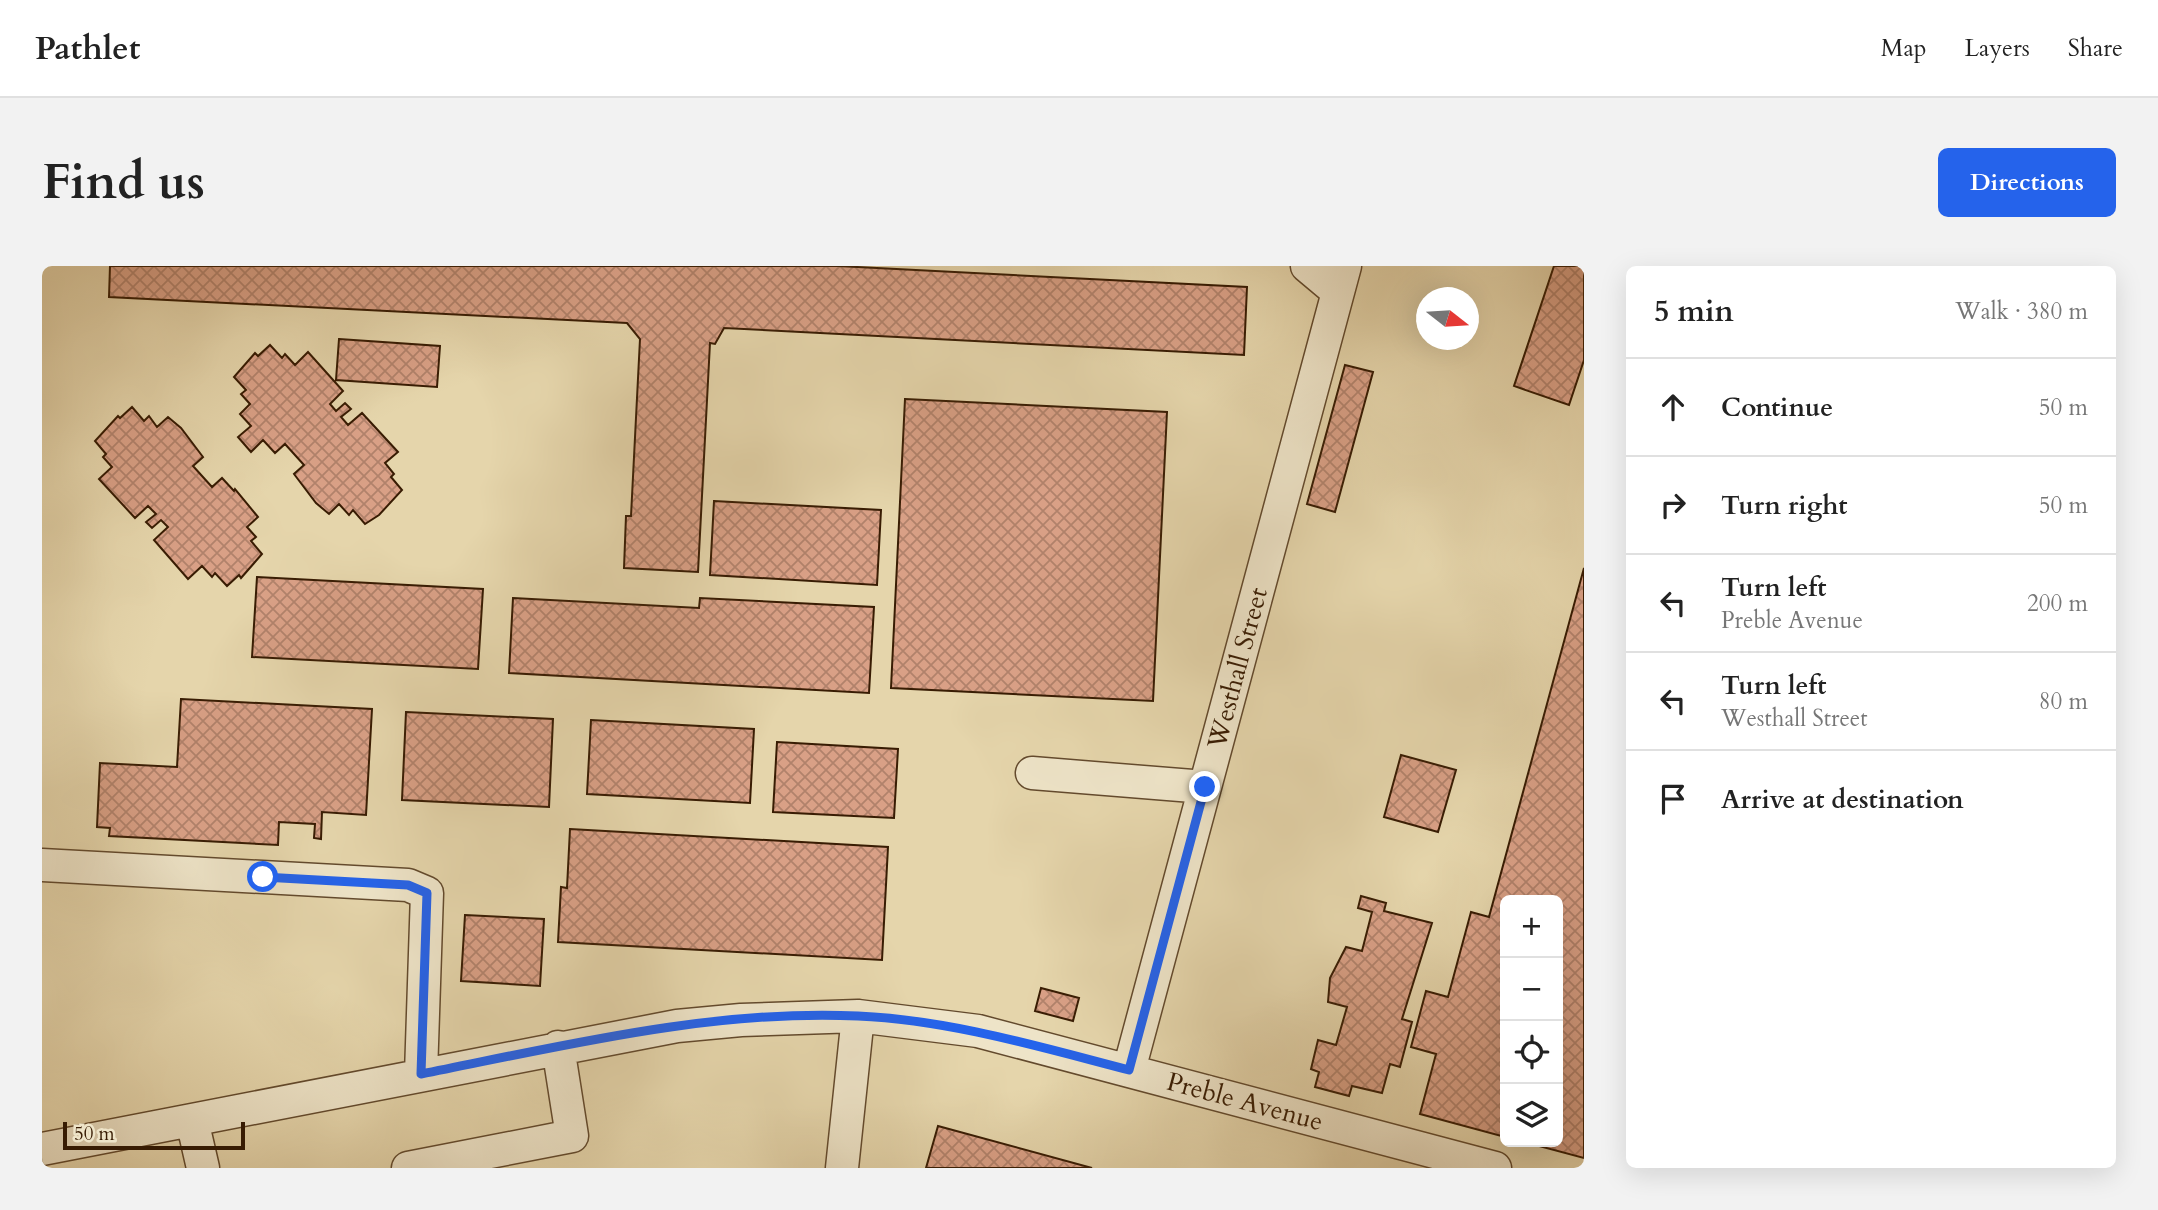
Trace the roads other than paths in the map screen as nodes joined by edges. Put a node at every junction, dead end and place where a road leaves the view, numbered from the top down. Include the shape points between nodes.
1 (1307, 266) edge
2 (1341, 279) edge
3 (1032, 773) dead end
4 (1205, 787) junction
5 (42, 865) edge
6 (858, 1016) junction
7 (558, 1047) junction
8 (1129, 1070) junction
9 (421, 1074) junction
10 (192, 1120) junction
11 (46, 1155) edge
12 (203, 1168) edge
13 (408, 1168) edge
14 (842, 1168) edge
15 (1494, 1168) edge

1 - 2 street
2 - 4 street, Westhall Street
3 - 4 street
4 - 8 street, Westhall Street
5 - 9 street via 408,885 427,893
6 - 7 street, Preble Avenue via 690,1025
6 - 8 street, Preble Avenue via 978,1031
6 - 14 street
7 - 9 street, Preble Avenue
7 - 13 street via 572,1136
8 - 15 street, Preble Avenue
9 - 10 street, Preble Avenue
10 - 11 street, Preble Avenue
10 - 12 street

